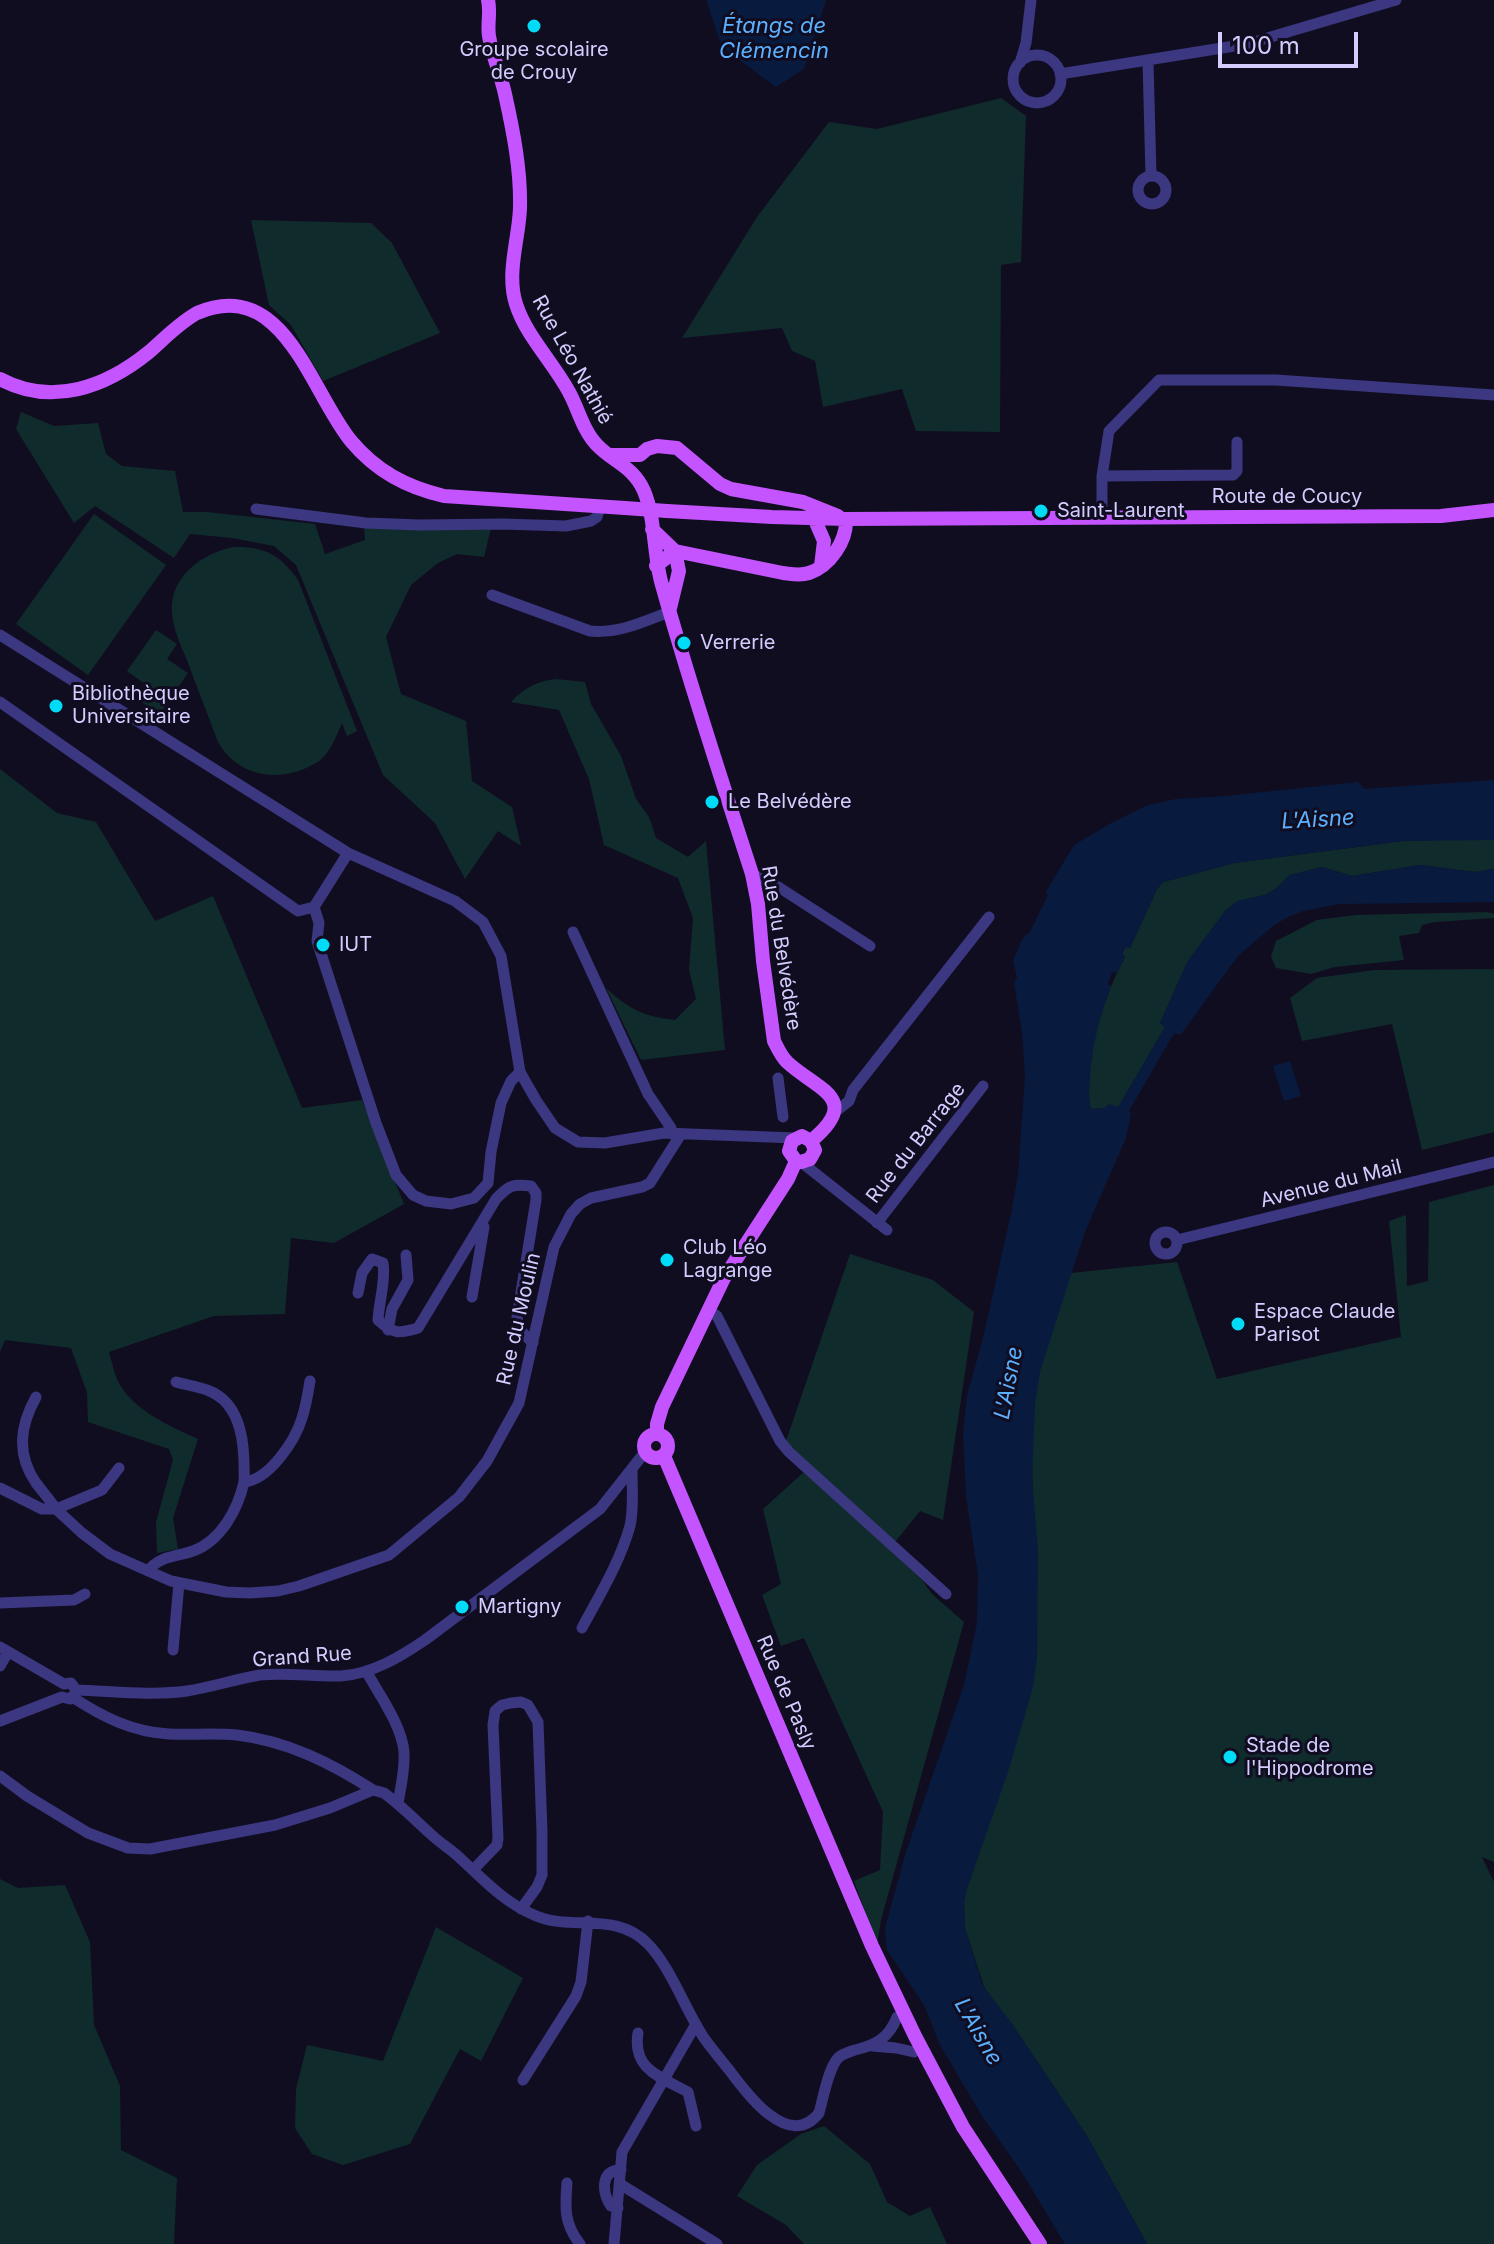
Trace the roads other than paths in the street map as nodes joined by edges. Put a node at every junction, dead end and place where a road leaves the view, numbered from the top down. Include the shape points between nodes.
1 (481, 0) edge
2 (488, 0) edge
3 (1031, 0) edge
4 (1396, 0) edge
5 (489, 24) junction
6 (1026, 43) junction
7 (1035, 56) junction
8 (1148, 61) junction
9 (1020, 63) junction
10 (1060, 74) junction
11 (1151, 176) dead end
12 (0, 379) edge
13 (1494, 395) edge
14 (1237, 442) dead end
15 (611, 455) junction
16 (640, 455) junction
17 (634, 475) junction
18 (1102, 476) junction
19 (600, 507) junction
20 (256, 509) dead end
21 (1494, 510) edge
22 (1441, 516) junction
23 (814, 518) junction
24 (1102, 518) junction
25 (846, 519) junction
26 (1494, 519) edge
27 (652, 529) junction
28 (675, 551) junction
29 (713, 557) junction
30 (656, 566) junction
31 (821, 566) junction
32 (679, 571) junction
33 (492, 595) dead end
34 (669, 612) junction
35 (0, 635) edge
36 (0, 702) edge
37 (348, 853) junction
38 (752, 874) junction
39 (314, 907) junction
40 (989, 917) dead end
41 (573, 932) dead end
42 (870, 946) dead end
43 (520, 1072) junction
44 (778, 1078) dead end
45 (983, 1086) dead end
46 (853, 1090) junction
47 (830, 1095) junction
48 (834, 1113) junction
49 (783, 1117) dead end
50 (676, 1134) junction
51 (811, 1141) junction
52 (795, 1153) junction
53 (1494, 1162) edge
54 (485, 1217) junction
55 (1177, 1240) dead end
56 (406, 1255) dead end
57 (358, 1293) dead end
58 (472, 1297) dead end
59 (708, 1309) junction
60 (388, 1330) junction
61 (533, 1343) junction
62 (310, 1381) dead end
63 (176, 1382) dead end
64 (36, 1397) dead end
65 (657, 1433) junction
66 (645, 1452) junction
67 (664, 1456) junction
68 (119, 1468) dead end
69 (632, 1471) junction
70 (244, 1482) junction
71 (0, 1488) edge
72 (56, 1509) junction
73 (148, 1571) junction
74 (179, 1583) junction
75 (85, 1594) dead end
76 (946, 1594) dead end
77 (0, 1603) edge
78 (582, 1628) dead end
79 (4, 1650) edge
80 (173, 1650) dead end
81 (0, 1666) edge
82 (366, 1671) junction
83 (70, 1695) junction
84 (2, 1718) edge
85 (0, 1776) edge
86 (373, 1790) junction
87 (398, 1803) junction
88 (473, 1870) junction
89 (521, 1909) junction
90 (588, 1921) junction
91 (872, 1946) junction
92 (897, 2017) junction
93 (696, 2024) junction
94 (638, 2033) dead end
95 (872, 2046) junction
96 (914, 2052) junction
97 (665, 2079) junction
98 (523, 2080) dead end
99 (696, 2126) dead end
100 (963, 2127) junction
101 (621, 2170) junction
102 (567, 2183) dead end
103 (620, 2184) junction
104 (618, 2208) junction
105 (580, 2244) edge
106 (614, 2244) edge
107 (717, 2244) edge
108 (1040, 2244) edge

1 - 5 main road, Rue Léo Nathié
2 - 5 main road, Rue Léo Nathié
3 - 6 street
4 - 8 street via 1247,44
5 - 15 main road, Rue Léo Nathié via 516,154 516,304 596,445
6 - 7 street
6 - 9 street
7 - 9 street
7 - 10 street via 1053,62
8 - 10 street
8 - 11 street
9 - 10 street via 1014,84 1021,97 1035,103 1055,95
12 - 19 main road, Route de Coucy via 32,392 96,385 135,363 197,313 223,306 250,309 278,327 351,441 384,473 444,496
13 - 18 street via 1276,380 1159,380 1109,431
14 - 18 street via 1233,475
15 - 16 main road
15 - 17 main road, Rue Léo Nathié
16 - 17 main road
16 - 25 main road via 657,446 677,448 731,489 803,502
17 - 27 main road, Rue du Belvédère via 644,491
18 - 24 street
19 - 20 street via 591,521 566,526 366,523
19 - 23 main road, Route de Coucy, bridge
21 - 22 main road, Route de Coucy
22 - 24 main road, Route de Coucy
22 - 26 main road, Route de Coucy
23 - 25 main road, Route de Coucy
23 - 31 main road via 824,541
24 - 25 main road, Route de Coucy
25 - 31 main road via 839,547
27 - 28 main road
27 - 30 main road, Rue du Belvédère
28 - 29 main road
28 - 30 main road
28 - 32 main road
29 - 31 main road via 800,575
29 - 32 main road
30 - 32 main road
30 - 34 main road, Rue du Belvédère
32 - 34 main road
33 - 34 street via 605,633
34 - 38 main road, Rue du Belvédère
35 - 37 street
36 - 39 street via 298,911
37 - 39 street
37 - 43 street via 455,901 483,922 501,956
38 - 42 street
38 - 47 main road, Rue du Belvédère via 774,1041 786,1061
39 - 43 street via 317,941 376,1123 396,1175 413,1195 451,1204 474,1198 488,1183 501,1103
40 - 46 street
41 - 50 street via 648,1094
43 - 50 street via 555,1128 578,1142
44 - 49 street
45 - 52 street, Rue du Barrage via 882,1226
46 - 47 street
46 - 48 street
47 - 48 main road
48 - 51 main road
50 - 52 street via 776,1136
50 - 61 street, Rue du Moulin via 650,1183 591,1198 571,1214 554,1247
51 - 52 main road via 802,1136
51 - 52 main road via 813,1155 806,1162
52 - 59 main road via 788,1179
53 - 55 street, Avenue du Mail
54 - 58 street
54 - 60 street via 418,1328
54 - 61 street via 505,1189 531,1186 536,1193 517,1317 519,1329
56 - 60 street via 408,1280 392,1309
57 - 60 street via 372,1259 383,1263 378,1320
59 - 65 main road via 662,1407
59 - 76 street via 717,1316 789,1452
61 - 74 street, Rue du Moulin via 519,1403 487,1461 459,1497 389,1555 278,1591 226,1592
62 - 70 street via 302,1418 286,1450 260,1477
63 - 70 street via 209,1390 230,1407 242,1436
64 - 72 street via 22,1428 24,1456
65 - 66 main road via 646,1439
65 - 67 main road via 669,1444
66 - 67 main road
66 - 69 street, Grand Rue
67 - 91 main road, Rue de Pasly
68 - 72 street via 102,1490
69 - 78 street via 630,1526
69 - 82 street, Grand Rue via 600,1509 425,1640
70 - 73 street via 220,1532 196,1550 155,1562
71 - 72 street via 42,1509
72 - 73 street, Rue du Moulin via 110,1554
73 - 74 street, Rue du Moulin
74 - 80 street
75 - 77 street via 74,1600
79 - 81 street
79 - 83 street via 64,1684 60,1688
82 - 83 street, Grand Rue via 345,1676 260,1675 188,1691
82 - 87 street via 400,1734 404,1751
83 - 84 street
83 - 86 street via 131,1728 237,1735 290,1747
85 - 86 street via 88,1833 139,1849 275,1825
86 - 87 street
87 - 88 street
88 - 89 street
88 - 89 street via 498,1838 495,1711 521,1702 538,1722 542,1875
89 - 90 street via 554,1922
90 - 93 street via 619,1926 648,1944
90 - 98 street via 576,1996
91 - 92 main road, Rue de Pasly
91 - 100 main road, Rue de Pasly
92 - 95 street via 883,2040
92 - 96 main road, Rue de Pasly
93 - 95 street via 756,2104 768,2115 794,2124 806,2124 819,2113 837,2059
93 - 97 street
94 - 97 street via 636,2047 649,2072
95 - 96 street
96 - 100 main road, Rue de Pasly
97 - 99 street via 688,2092
97 - 101 street via 622,2152
100 - 108 main road, Rue de Pasly
101 - 103 street
101 - 104 street via 609,2172 604,2184 606,2199
102 - 105 street via 569,2231
103 - 104 street
103 - 107 street
104 - 106 street

